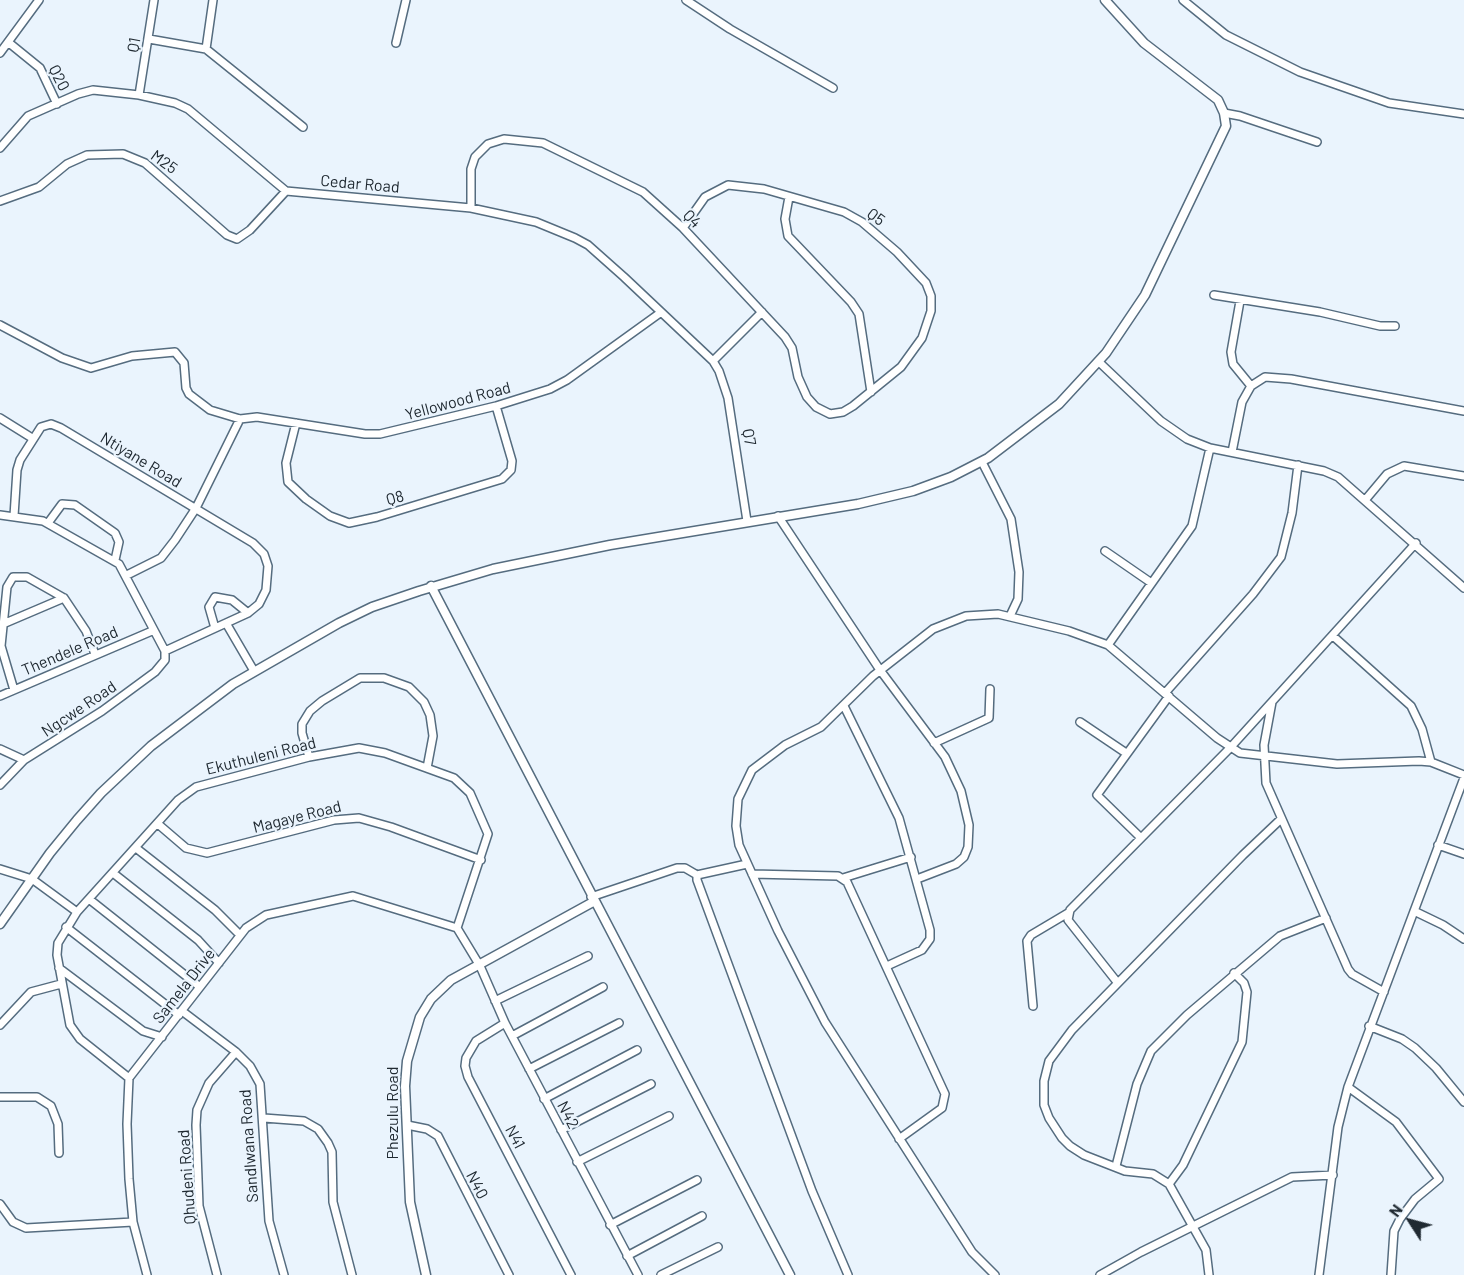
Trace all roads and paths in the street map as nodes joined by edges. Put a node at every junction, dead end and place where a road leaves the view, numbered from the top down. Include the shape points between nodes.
1 (39, 0) edge
2 (154, 0) edge
3 (213, 0) edge
4 (406, 0) edge
5 (686, 0) edge
6 (1105, 0) edge
7 (1183, 0) edge
8 (149, 39) junction
9 (8, 42) junction
10 (396, 43) dead end
11 (206, 49) junction
12 (0, 53) edge
13 (833, 88) dead end
14 (139, 95) junction
15 (57, 104) junction
16 (1224, 113) junction
17 (1464, 114) edge
18 (303, 127) dead end
19 (1317, 142) dead end
20 (2, 146) edge
21 (285, 191) junction
22 (789, 197) junction
23 (0, 201) edge
24 (471, 208) junction
25 (683, 228) junction
26 (1214, 295) dead end
27 (1240, 300) junction
28 (762, 312) junction
29 (660, 313) junction
30 (0, 325) edge
31 (1395, 326) dead end
32 (713, 362) junction
33 (1099, 362) junction
34 (1251, 386) junction
35 (871, 392) junction
36 (496, 406) junction
37 (1464, 411) edge
38 (0, 418) edge
39 (240, 419) junction
40 (296, 423) junction
41 (32, 438) junction
42 (1210, 448) junction
43 (1232, 452) junction
44 (982, 462) junction
45 (1298, 465) junction
46 (1464, 476) edge
47 (1366, 499) junction
48 (196, 508) junction
49 (0, 515) edge
50 (14, 516) junction
51 (778, 516) junction
52 (747, 521) junction
53 (48, 523) junction
54 (1416, 543) junction
55 (1105, 550) dead end
56 (115, 560) junction
57 (127, 574) junction
58 (1150, 582) junction
59 (431, 586) junction
60 (1464, 588) edge
61 (64, 598) junction
62 (248, 613) junction
63 (1010, 616) junction
64 (226, 623) junction
65 (3, 624) junction
66 (215, 628) junction
67 (152, 631) junction
68 (1333, 636) junction
69 (1108, 645) junction
70 (165, 651) junction
71 (95, 654) junction
72 (880, 670) junction
73 (254, 671) junction
74 (990, 689) dead end
75 (14, 690) junction
76 (1167, 694) junction
77 (0, 696) edge
78 (1272, 701) junction
79 (844, 706) junction
80 (1080, 722) dead end
81 (934, 743) junction
82 (1230, 748) junction
83 (0, 749) edge
84 (1126, 753) junction
85 (309, 757) junction
86 (1265, 758) junction
87 (24, 759) junction
88 (1431, 762) junction
89 (427, 768) junction
90 (1464, 776) edge
91 (0, 785) edge
92 (1281, 819) junction
93 (158, 824) junction
94 (1140, 837) junction
95 (1438, 845) junction
96 (136, 848) junction
97 (1464, 854) edge
98 (911, 857) junction
99 (481, 860) junction
100 (747, 864) junction
101 (0, 869) edge
102 (113, 873) junction
103 (696, 874) junction
104 (752, 874) junction
105 (843, 878) junction
106 (32, 879) junction
107 (917, 879) junction
108 (89, 899) junction
109 (592, 899) junction
110 (1414, 911) junction
111 (77, 912) junction
112 (1068, 913) junction
113 (1326, 918) junction
114 (0, 924) edge
115 (66, 927) junction
116 (457, 928) junction
117 (240, 935) junction
118 (1464, 939) edge
119 (588, 956) dead end
120 (219, 963) junction
121 (480, 966) junction
122 (887, 966) junction
123 (59, 968) junction
124 (1234, 973) junction
125 (1117, 982) junction
126 (62, 984) junction
127 (200, 987) junction
128 (603, 987) dead end
129 (1384, 993) junction
130 (495, 1001) junction
131 (1033, 1006) dead end
132 (180, 1013) junction
133 (505, 1023) junction
134 (619, 1023) dead end
135 (0, 1025) edge
136 (1369, 1026) junction
137 (512, 1036) junction
138 (162, 1037) junction
139 (637, 1050) dead end
140 (236, 1052) junction
141 (529, 1069) junction
142 (129, 1078) junction
143 (651, 1083) dead end
144 (1348, 1087) junction
145 (0, 1097) edge
146 (544, 1099) junction
147 (1464, 1102) edge
148 (669, 1116) dead end
149 (264, 1118) junction
150 (407, 1125) junction
151 (561, 1130) junction
152 (899, 1139) junction
153 (59, 1153) dead end
154 (577, 1162) junction
155 (1116, 1166) junction
156 (1333, 1175) junction
157 (697, 1180) dead end
158 (1169, 1184) junction
159 (0, 1204) edge
160 (702, 1216) dead end
161 (133, 1222) junction
162 (610, 1225) junction
163 (1193, 1226) junction
164 (718, 1247) dead end
165 (627, 1256) junction
166 (147, 1275) edge
167 (217, 1275) edge
168 (284, 1275) edge
169 (352, 1275) edge
170 (426, 1275) edge
171 (509, 1275) edge
172 (571, 1275) edge
173 (638, 1275) edge
174 (661, 1275) edge
175 (790, 1275) edge
176 (848, 1275) edge
177 (995, 1275) edge
178 (1100, 1275) edge
179 (1209, 1275) edge
180 (1319, 1275) edge
181 (1391, 1275) edge

1 - 9 street
2 - 8 street, Q1
3 - 11 street
4 - 10 street
5 - 13 street
6 - 16 street via 1144,43 1218,100
7 - 17 street via 1226,35 1300,72 1389,103
8 - 11 street
8 - 14 street, Q1
9 - 12 street
9 - 15 street, Q20 via 40,68
11 - 18 street
14 - 15 street via 93,90
14 - 21 street via 188,109
15 - 20 street via 28,116
16 - 19 street
16 - 33 street via 1226,126 1160,270
21 - 23 street, M25 via 237,239 227,235 145,163 123,154 87,155 67,164 39,187
21 - 24 street, Cedar Road
22 - 25 street, Q5 via 751,186 720,187 705,197
22 - 35 street via 785,219 788,236 859,314
22 - 35 street, Q5 via 844,212 862,222 897,252 930,289 931,311 916,349
24 - 25 street, Q4 via 470,178 476,157 494,141 519,139 563,151 644,192
24 - 29 street, Cedar Road via 536,222 575,238 602,257
25 - 28 street, Q4
26 - 27 street
27 - 31 street
27 - 34 street via 1231,352 1237,370
28 - 32 street
28 - 35 street, Q4 via 789,342 801,387 816,407 830,414 843,412
29 - 32 street, Cedar Road
29 - 36 street, Yellowood Road via 567,380
30 - 39 street, Yellowood Road via 62,358 91,368 132,356 175,352 184,363 189,394 210,410
32 - 52 street, Q7 via 728,398
33 - 42 street via 1161,421 1186,439
33 - 44 street via 1059,404
34 - 37 street via 1265,377 1291,379
34 - 43 street via 1242,402
36 - 40 street, Yellowood Road via 380,434
36 - 40 street, Q8 via 512,461 511,470 502,479 349,523 330,516 288,482 286,463
38 - 41 street
39 - 40 street, Yellowood Road via 257,417
39 - 48 street
41 - 48 street, Ntiyane Road via 41,427 56,426
41 - 50 street via 16,470
42 - 43 street
42 - 58 street via 1192,526
43 - 45 street
44 - 51 street via 897,496
44 - 63 street via 1011,519 1020,572 1018,599
45 - 47 street via 1332,474
45 - 76 street via 1281,557
46 - 47 street via 1404,466 1387,474
47 - 54 street
48 - 57 street via 161,558
48 - 62 street, Ntiyane Road via 264,554 267,581 262,600
49 - 50 street
50 - 53 street
51 - 52 street
51 - 72 street
52 - 59 street via 525,561
53 - 56 street
53 - 56 street via 62,504 75,505 115,533
54 - 60 street
54 - 68 street
55 - 58 street
56 - 57 street
57 - 67 street
58 - 69 street
59 - 73 street via 361,613
59 - 109 street
61 - 65 street
61 - 65 street via 27,577 13,577 7,587
61 - 71 street via 86,631
62 - 64 street
62 - 66 street via 232,600 215,597 208,607
63 - 69 street
63 - 72 street via 981,615 947,621
64 - 66 street
64 - 73 street
65 - 75 street via 3,660
66 - 70 street
67 - 70 street
67 - 71 street, Thendele Road
68 - 78 street
68 - 88 street via 1411,706
69 - 76 street
70 - 87 street, Ngcwe Road via 163,664 148,677 93,717
71 - 75 street, Thendele Road
72 - 79 street
72 - 81 street
73 - 106 street via 188,717 125,769 77,820
74 - 81 street via 989,718
75 - 77 street, Thendele Road
76 - 82 street
76 - 84 street
78 - 82 street
78 - 86 street
79 - 98 street via 899,818
79 - 100 street via 821,727 764,759 745,780 738,800 736,826
80 - 84 street
81 - 107 street via 961,791 969,825 968,847 956,864
82 - 86 street
82 - 94 street
83 - 87 street
84 - 94 street via 1097,795
85 - 89 street, Ekuthuleni Road via 348,748 368,748
85 - 89 street via 302,724 310,711 360,678 384,678 409,687 424,702 433,736
85 - 93 street, Ekuthuleni Road via 196,787 178,800
86 - 88 street via 1337,764
86 - 92 street via 1266,783
87 - 91 street, Ngcwe Road
88 - 90 street
89 - 99 street, Ekuthuleni Road via 454,778 479,808 488,834
90 - 95 street
92 - 113 street
92 - 125 street
93 - 96 street, Ekuthuleni Road
93 - 99 street, Magaye Road via 186,848 207,853 334,820 359,818
94 - 112 street
95 - 97 street
95 - 110 street
96 - 102 street, Ekuthuleni Road
96 - 117 street via 215,910
98 - 105 street
98 - 107 street
99 - 116 street, Ekuthuleni Road
100 - 103 street
100 - 104 street
101 - 106 street
102 - 108 street, Ekuthuleni Road
102 - 120 street via 198,940
103 - 109 street via 676,868
103 - 176 street via 812,1191
104 - 105 street
104 - 152 street via 807,991
105 - 122 street
106 - 111 street
106 - 114 street
107 - 122 street via 930,939 918,952
108 - 111 street, Ekuthuleni Road
108 - 127 street
109 - 121 street, Phezulu Road
109 - 175 street
110 - 118 street
110 - 129 street
111 - 115 street, Ekuthuleni Road
112 - 125 street via 1068,920
112 - 131 street via 1027,941
113 - 124 street via 1280,936
113 - 129 street via 1348,969
115 - 123 street, Ekuthuleni Road via 58,944
115 - 132 street, Sandlwana Road
116 - 117 street, Samela Drive via 353,896 266,915
116 - 121 street
117 - 120 street, Samela Drive
119 - 130 street
120 - 127 street, Samela Drive
121 - 130 street, N42
121 - 150 street, Phezulu Road via 442,988 420,1017 405,1077
122 - 152 street via 945,1100 938,1112
123 - 126 street, Ekuthuleni Road
123 - 138 street via 143,1031
124 - 155 street via 1151,1051 1137,1084
124 - 158 street via 1247,992 1242,1042 1188,1156
125 - 155 street via 1049,1061 1043,1095 1049,1118 1062,1138 1080,1152
126 - 135 street via 31,992
126 - 142 street, Ekuthuleni Road via 75,1032
127 - 132 street, Samela Drive
128 - 137 street
129 - 136 street
130 - 133 street, N42
132 - 138 street, Samela Drive
132 - 140 street, Sandlwana Road
133 - 137 street, N42
133 - 172 street, N41 via 476,1041 465,1066
134 - 141 street
136 - 144 street
136 - 147 street via 1415,1048
137 - 141 street, N42
138 - 142 street, Samela Drive
139 - 146 street
140 - 149 street, Sandlwana Road via 260,1084
140 - 167 street, Qhudeni Road via 209,1083 197,1110 199,1206
141 - 146 street, N42
142 - 161 street via 127,1124
143 - 151 street
144 - 156 street via 1338,1127
144 - 181 street via 1396,1122 1439,1179 1415,1199 1394,1231
145 - 153 street via 37,1097 51,1106 58,1124
146 - 151 street, N42
148 - 154 street
149 - 168 street, Sandlwana Road via 268,1213
149 - 169 street via 304,1121 318,1129 328,1143 332,1152 333,1202
150 - 170 street, Phezulu Road via 410,1202
150 - 171 street, N40 via 426,1128 438,1136
151 - 154 street, N42
152 - 177 street via 972,1252
154 - 162 street, N42
155 - 158 street via 1132,1173 1157,1175
156 - 163 street via 1292,1177
156 - 180 street
157 - 162 street
158 - 163 street
159 - 161 street via 13,1222 26,1228
160 - 165 street
161 - 166 street
162 - 165 street, N42
163 - 178 street
163 - 179 street via 1208,1258
164 - 174 street
165 - 173 street, N42

